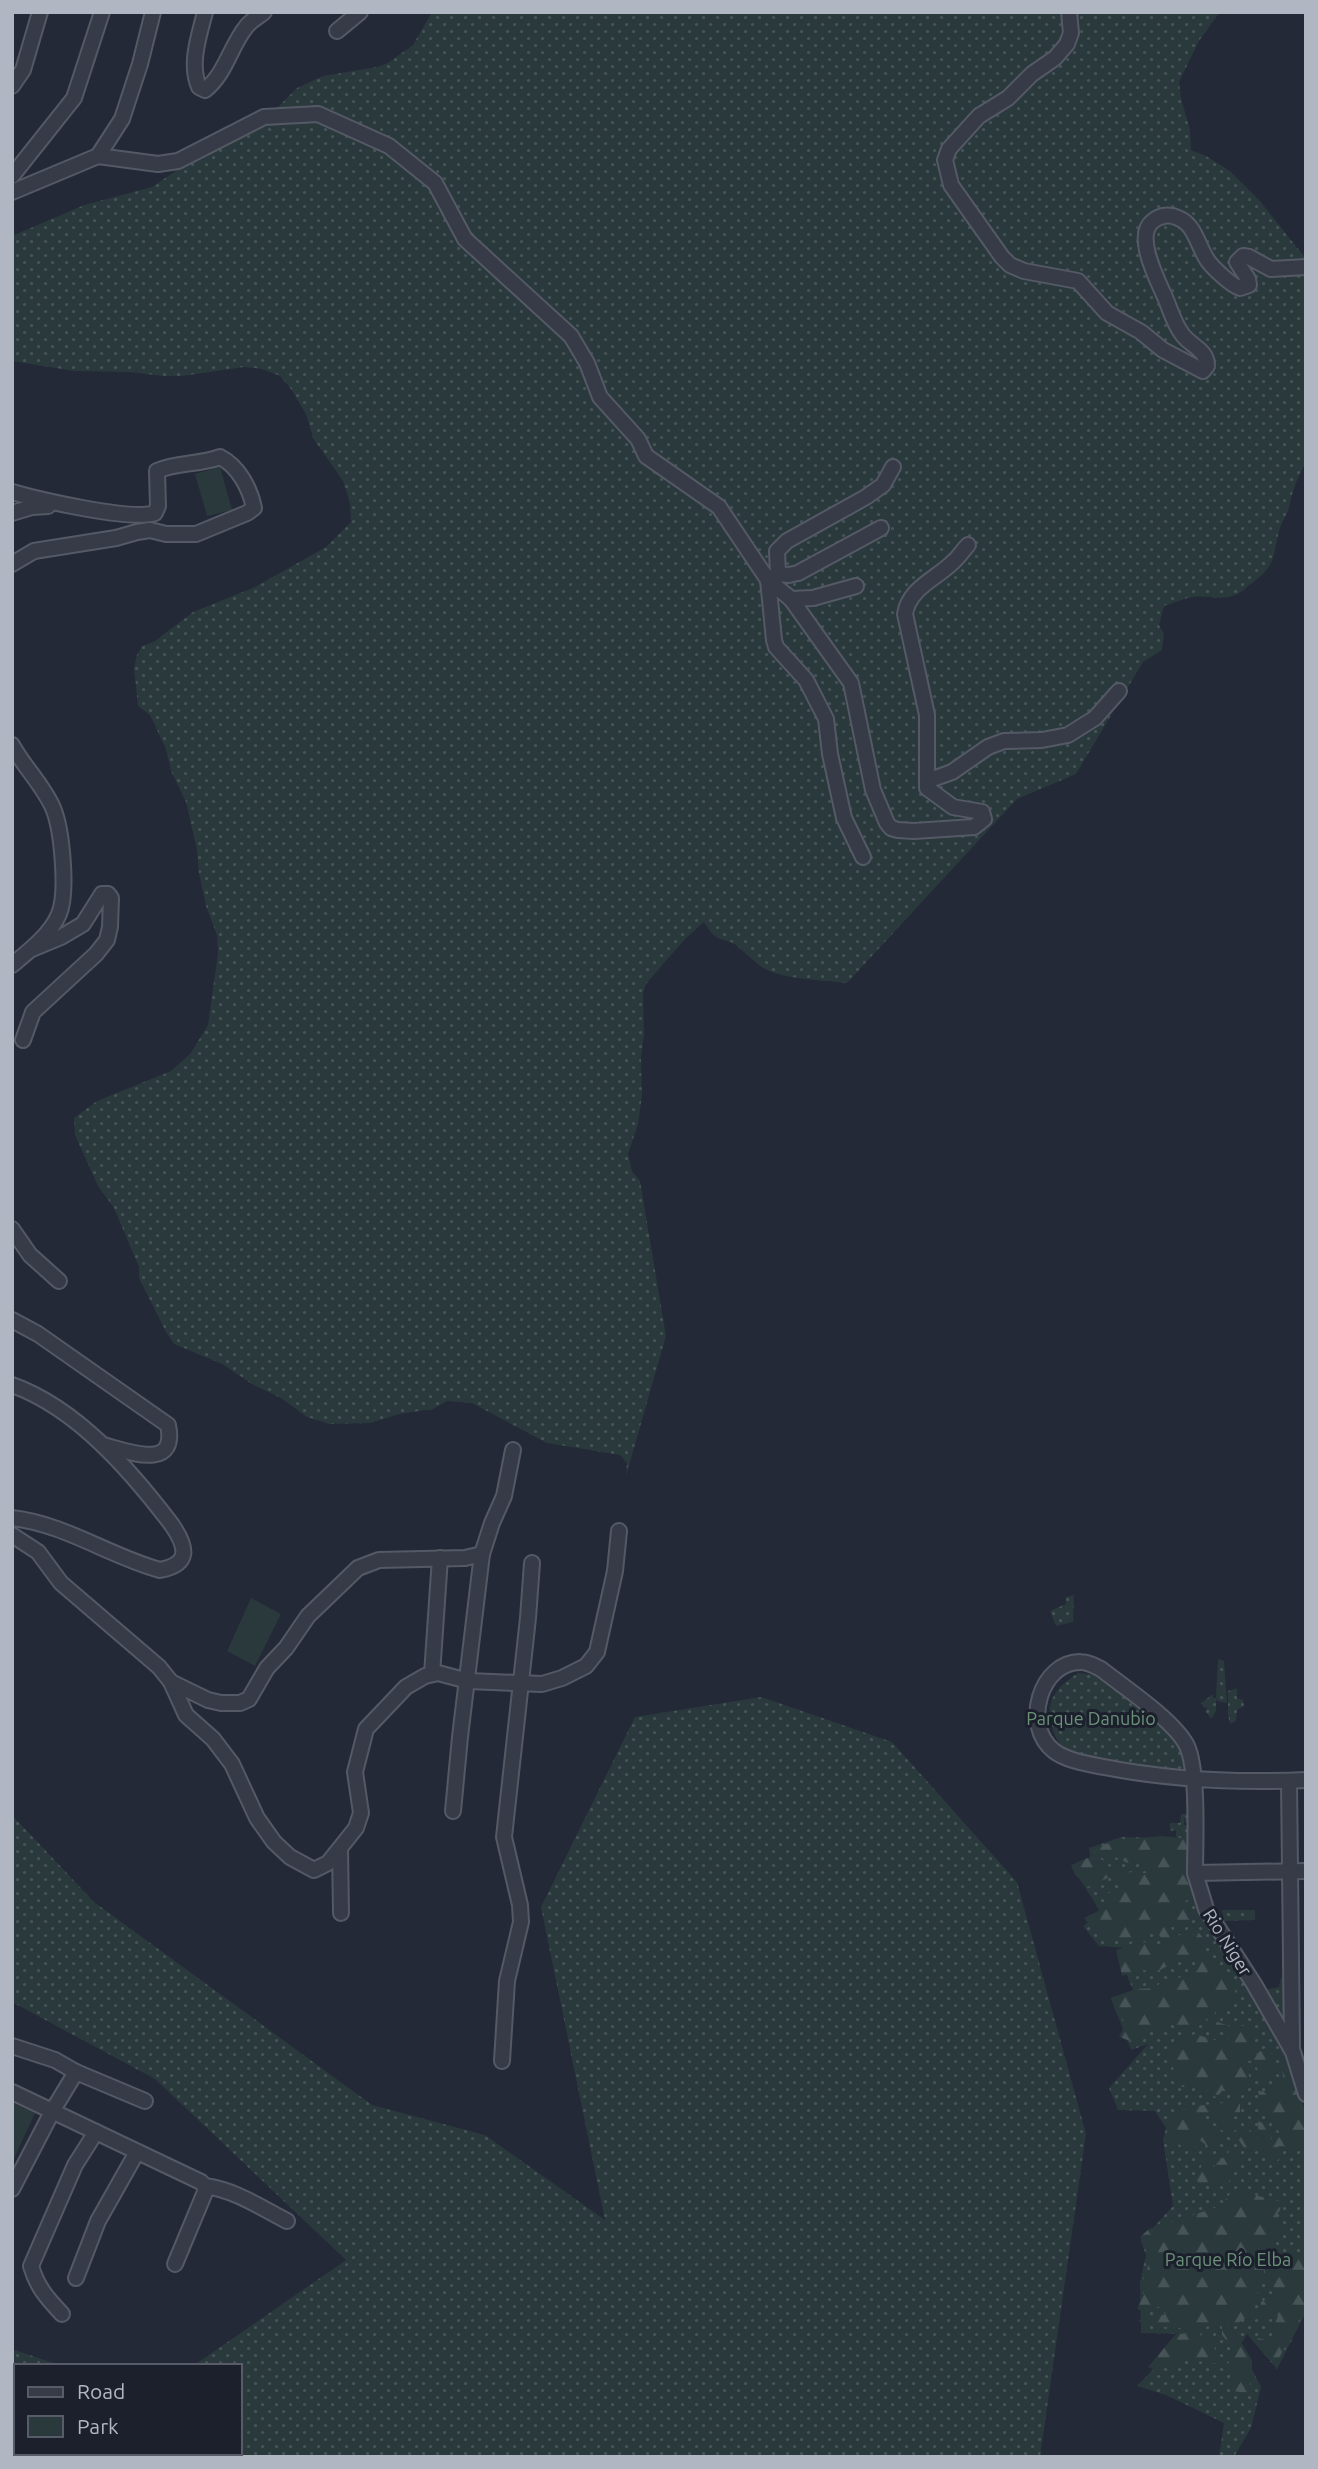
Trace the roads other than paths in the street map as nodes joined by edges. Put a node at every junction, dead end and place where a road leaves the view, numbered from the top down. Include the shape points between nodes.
1 (40, 12) edge
2 (102, 12) edge
3 (153, 12) edge
4 (205, 12) edge
5 (264, 12) edge
6 (360, 12) edge
7 (1069, 12) edge
8 (337, 31) dead end
9 (12, 86) edge
10 (98, 156) junction
11 (12, 176) edge
12 (12, 192) edge
13 (1306, 267) edge
14 (893, 467) dead end
15 (12, 492) edge
16 (74, 506) junction
17 (115, 512) junction
18 (12, 513) edge
19 (881, 528) dead end
20 (116, 538) junction
21 (968, 545) dead end
22 (12, 564) edge
23 (773, 577) junction
24 (856, 586) dead end
25 (791, 599) junction
26 (1119, 691) dead end
27 (12, 745) edge
28 (928, 780) junction
29 (863, 857) dead end
30 (32, 949) junction
31 (12, 965) edge
32 (23, 1040) dead end
33 (12, 1229) edge
34 (59, 1281) dead end
35 (12, 1320) edge
36 (12, 1385) edge
37 (103, 1445) junction
38 (513, 1450) dead end
39 (12, 1518) edge
40 (619, 1531) dead end
41 (12, 1535) edge
42 (12, 1544) edge
43 (38, 1552) junction
44 (482, 1555) junction
45 (440, 1558) junction
46 (532, 1563) dead end
47 (432, 1674) junction
48 (468, 1681) junction
49 (171, 1682) junction
50 (521, 1684) junction
51 (1193, 1780) junction
52 (1306, 1780) edge
53 (1289, 1781) junction
54 (453, 1811) dead end
55 (340, 1850) junction
56 (1298, 1871) edge
57 (1195, 1873) junction
58 (341, 1913) dead end
59 (12, 2046) edge
60 (1293, 2052) junction
61 (502, 2060) dead end
62 (76, 2072) junction
63 (12, 2092) edge
64 (1306, 2094) edge
65 (145, 2101) dead end
66 (53, 2110) junction
67 (96, 2132) junction
68 (137, 2152) junction
69 (205, 2186) junction
70 (12, 2189) edge
71 (287, 2221) dead end
72 (174, 2264) dead end
73 (76, 2278) dead end
74 (62, 2314) dead end

1 - 9 street via 23,69
2 - 11 street via 74,98
3 - 10 street via 122,120
4 - 5 street via 194,76 205,90 223,70 247,26
6 - 8 street
7 - 13 street via 1067,44 1008,98 979,116 949,149 945,160 951,185 1002,257 1024,271 1078,281 1107,313 1203,371 1207,360 1183,337 1150,266 1147,229 1151,222 1163,216 1184,220 1209,262 1240,288 1249,285 1237,262 1243,256 1271,269
10 - 12 street
10 - 23 street via 158,164 178,161 264,117 318,114 389,146 435,183 465,239 571,336 600,397 638,439 646,456 719,507
14 - 23 street via 883,485 866,498 787,541 777,551
15 - 16 street
16 - 17 street
16 - 18 street via 32,506
17 - 20 street
17 - 20 street via 155,513 157,471 220,457 235,467 254,508 197,534 150,530
19 - 23 street via 803,571
20 - 22 street via 34,551
21 - 28 street via 907,602 905,614 927,715
23 - 25 street
23 - 29 street via 776,647 806,680 826,719 844,818
24 - 25 street
25 - 28 street via 851,682 873,790 891,828 914,831 974,827 982,822 982,812 953,807 927,789
26 - 28 street via 1095,718 1068,735 1004,741 965,765
27 - 30 street via 54,810 63,853 61,911
30 - 31 street
30 - 32 street via 83,924 102,894 111,898 107,940 33,1013
33 - 34 street via 30,1255
35 - 37 street via 168,1425 166,1447 157,1455 145,1457
36 - 37 street via 41,1396
37 - 39 street via 180,1536 183,1551 174,1567 160,1570 47,1525
38 - 44 street via 504,1496
40 - 50 street via 597,1651 586,1666 562,1678
41 - 43 street
42 - 43 street
43 - 49 street via 61,1583 152,1660
44 - 45 street
44 - 48 street
45 - 47 street
45 - 49 street via 379,1560 358,1568 308,1616 249,1699 221,1703
46 - 50 street
47 - 48 street
47 - 55 street via 406,1687 366,1730 355,1772 361,1814
48 - 50 street
48 - 54 street
49 - 55 street via 186,1715 232,1764 257,1818 274,1842 314,1870
50 - 61 street via 504,1837 521,1922 507,1982
51 - 51 street, Rio Niger via 1105,1768 1054,1751 1037,1718 1040,1694 1052,1675 1080,1662 1101,1668 1175,1728 1191,1757
51 - 53 street
51 - 57 street, Rio Niger
52 - 53 street
53 - 56 street
55 - 58 street
56 - 57 street
56 - 60 street
57 - 60 street, Rio Niger via 1206,1909
59 - 62 street
60 - 64 street
62 - 65 street
62 - 66 street
63 - 66 street
66 - 67 street
66 - 70 street
67 - 68 street
67 - 74 street via 75,2165 31,2266 40,2288
68 - 69 street
68 - 73 street via 97,2221
69 - 71 street via 236,2194
69 - 72 street

